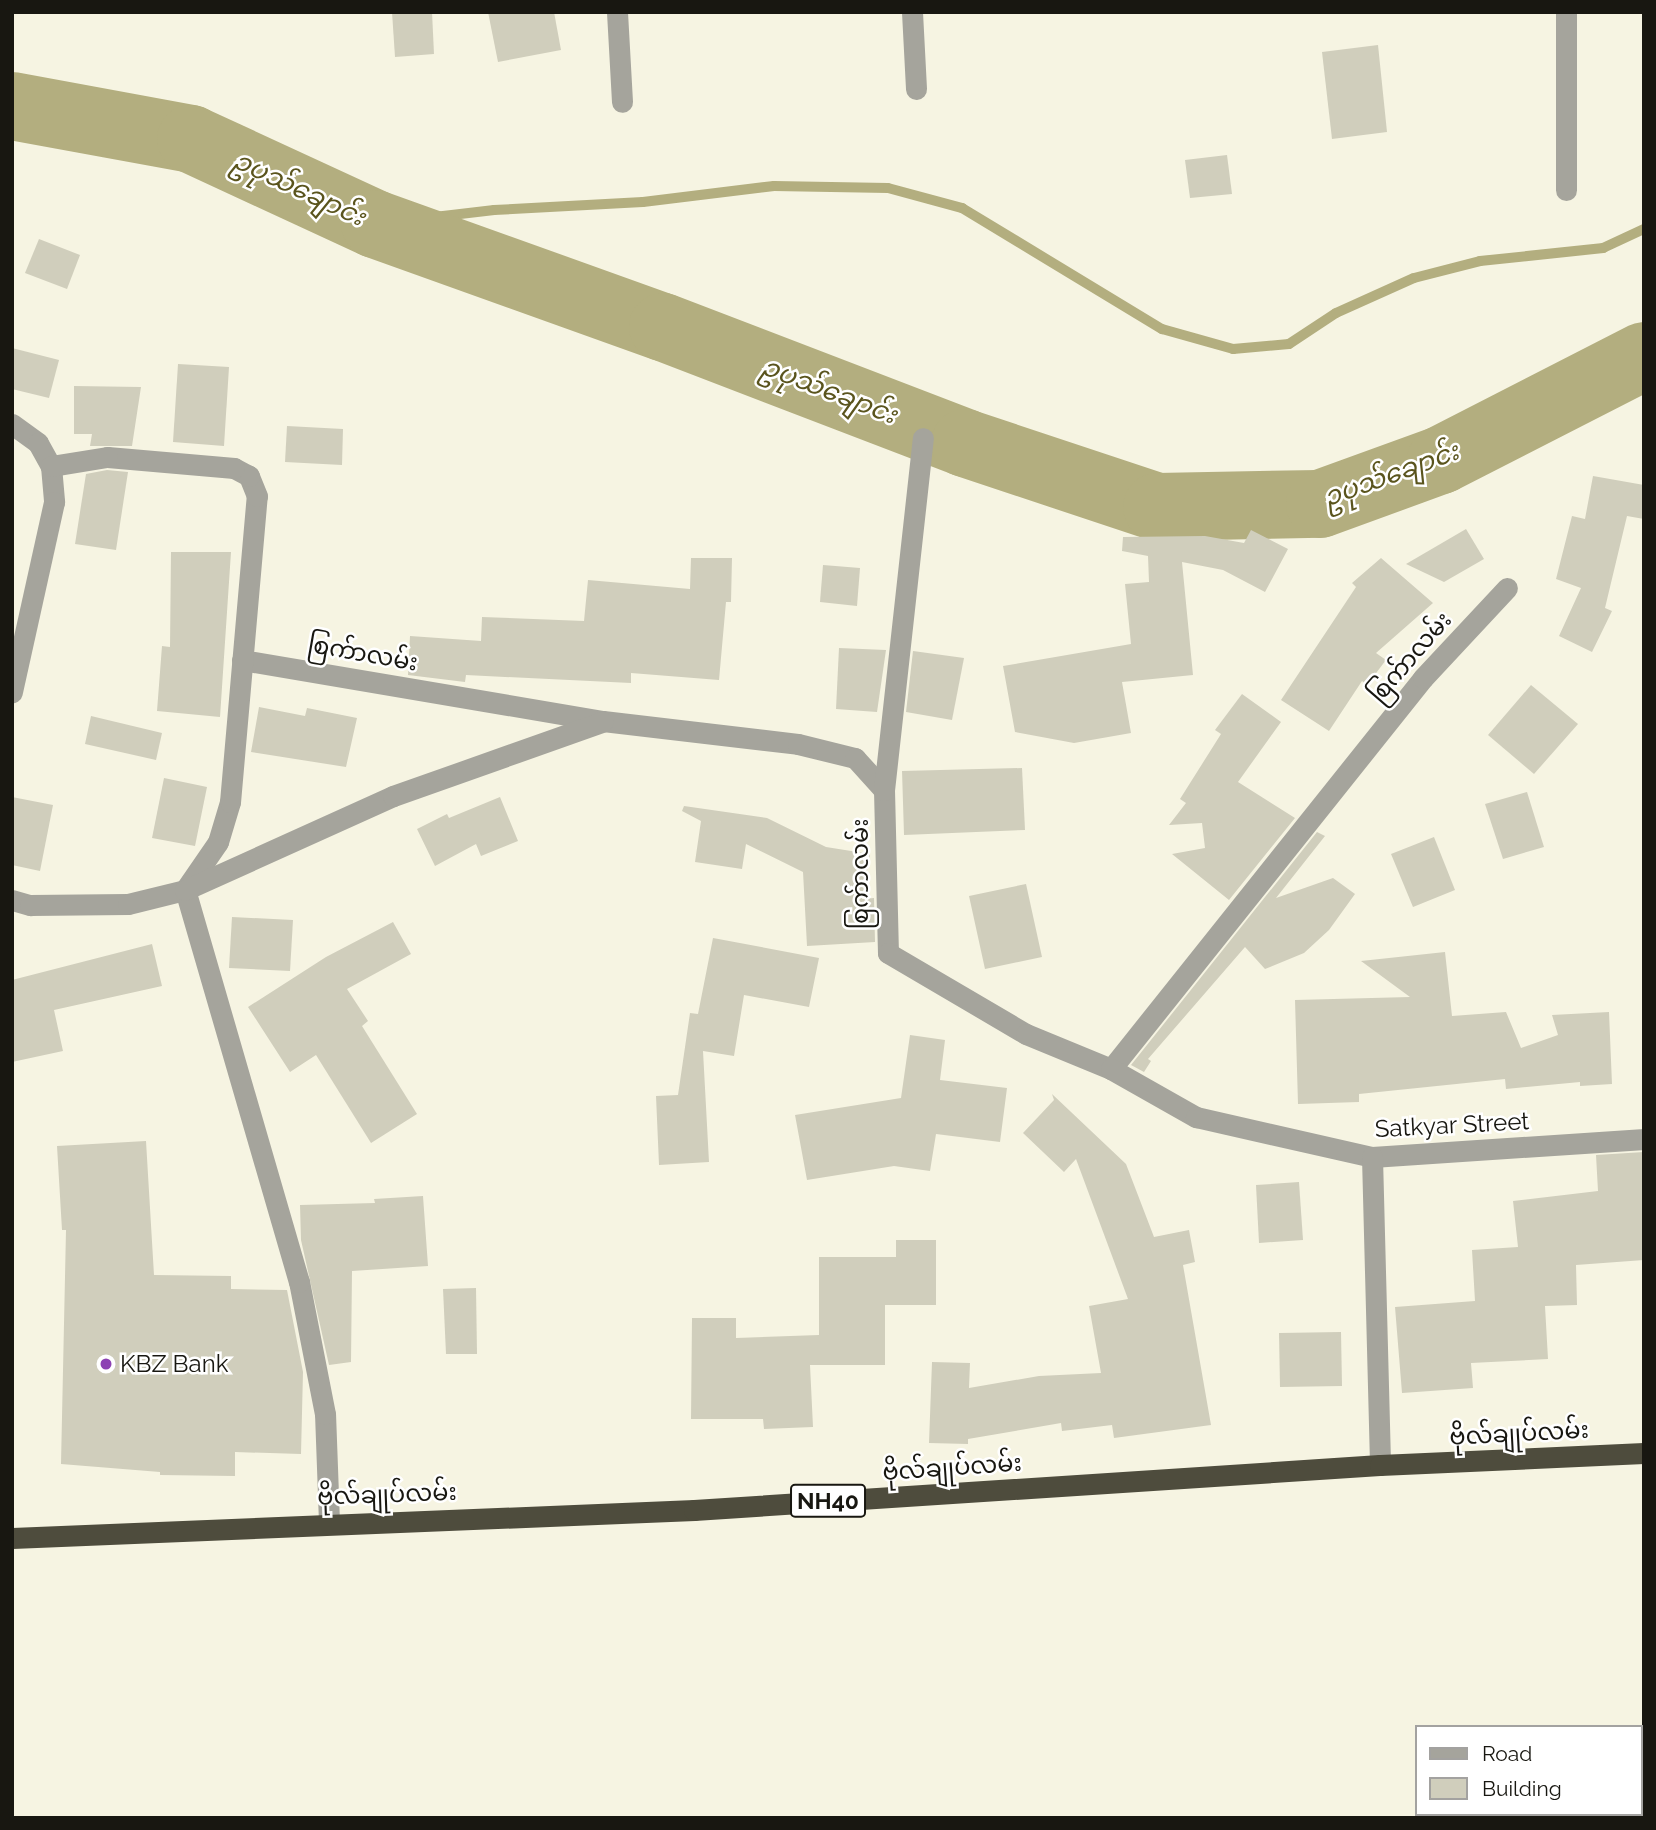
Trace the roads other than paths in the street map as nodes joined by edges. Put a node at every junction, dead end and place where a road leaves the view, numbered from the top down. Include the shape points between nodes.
1 (617, 12) edge
2 (912, 12) edge
3 (1566, 12) edge
4 (916, 89) dead end
5 (622, 102) dead end
6 (1566, 190) dead end
7 (12, 424) edge
8 (923, 438) dead end
9 (51, 466) junction
10 (1507, 587) dead end
11 (242, 660) junction
12 (12, 692) edge
13 (603, 721) junction
14 (884, 790) junction
15 (185, 890) junction
16 (12, 900) edge
17 (1111, 1069) junction
18 (1644, 1139) edge
19 (1372, 1157) junction
20 (1644, 1453) edge
21 (1380, 1465) junction
22 (329, 1522) junction
23 (12, 1538) edge

1 - 5 street
2 - 4 street
3 - 6 street
7 - 9 street via 38,443
8 - 14 street
9 - 11 street via 107,457 234,468 249,476 257,496
9 - 12 street via 54,502
10 - 17 street, စြက်ာလမ်း via 1423,678
11 - 13 street, စြက်ာလမ်း
11 - 15 street via 230,802 218,842
13 - 14 street, စြက်ာလမ်း via 798,744 855,758
13 - 15 street via 393,796
14 - 17 street, စြက်ာလမ်း via 888,953 1027,1034
15 - 16 street via 128,904 30,905
15 - 22 street via 299,1282 325,1414
17 - 19 street, Satkyar Street via 1196,1117
18 - 19 street, Satkyar Street
19 - 21 street
20 - 21 highway, ဗိုလ်ချုပ်လမ်း / NH40
21 - 22 highway, ဗိုလ်ချုပ်လမ်း / NH40 via 694,1510
22 - 23 highway, ဗိုလ်ချုပ်လမ်း / NH40

